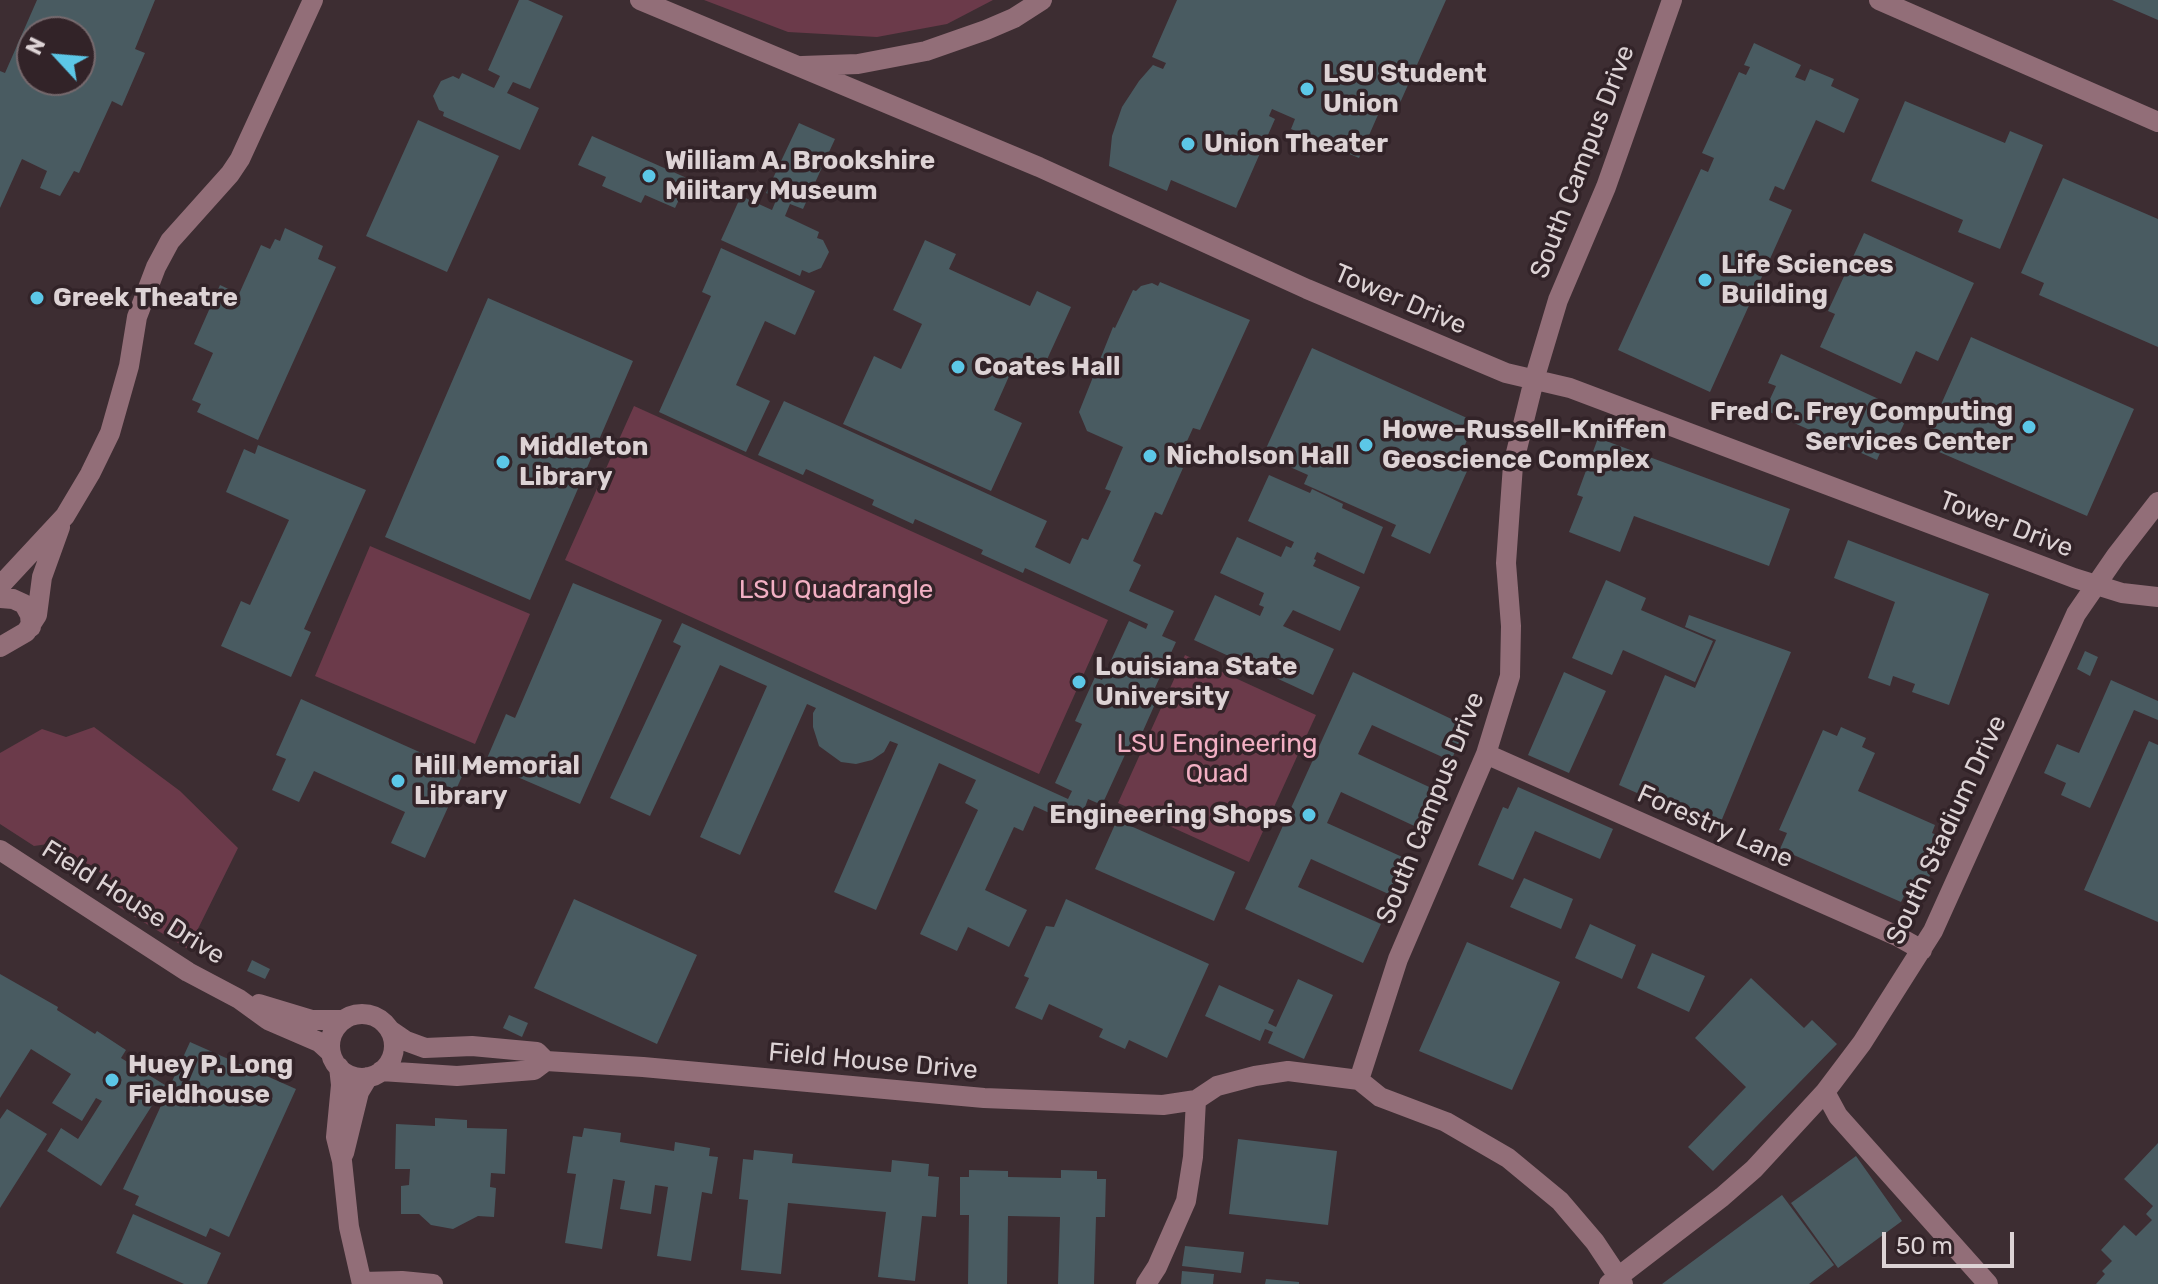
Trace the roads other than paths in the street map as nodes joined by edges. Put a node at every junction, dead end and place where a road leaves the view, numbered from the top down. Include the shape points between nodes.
1 (640, 0) edge
2 (1042, 0) edge
3 (1672, 0) edge
4 (1879, 0) edge
5 (312, 2) edge
6 (794, 66) junction
7 (2158, 122) edge
8 (1534, 380) junction
9 (2158, 502) edge
10 (65, 516) junction
11 (2096, 585) junction
12 (0, 586) edge
13 (2158, 597) edge
14 (0, 598) edge
15 (31, 627) junction
16 (0, 647) edge
17 (1486, 754) junction
18 (0, 850) edge
19 (1922, 950) junction
20 (239, 999) junction
21 (344, 1020) junction
22 (390, 1030) junction
23 (335, 1060) junction
24 (546, 1061) junction
25 (375, 1074) junction
26 (1359, 1080) junction
27 (1825, 1092) junction
28 (1196, 1100) junction
29 (342, 1161) junction
30 (1617, 1282) edge
31 (362, 1283) edge
32 (433, 1284) edge
33 (1146, 1284) edge
34 (1988, 1284) edge

1 - 6 street, Tower Drive
2 - 6 street via 986,30 926,51 858,64
3 - 8 street, South Campus Drive via 1606,187 1558,300
4 - 7 street
5 - 10 street via 240,159 170,241 156,267 141,301 110,433
6 - 8 street, Tower Drive via 1039,167 1330,299
8 - 11 street, Tower Drive via 1570,388
8 - 17 street, South Campus Drive via 1513,465 1506,563 1510,676
9 - 11 street, South Stadium Drive
10 - 12 street
10 - 15 street via 48,557
11 - 13 street, Tower Drive
11 - 19 street, South Stadium Drive via 2076,614
14 - 15 street via 24,604
15 - 16 street
17 - 19 street, Forestry Lane
17 - 26 street, South Campus Drive via 1398,959
18 - 20 street, Field House Drive via 188,972
19 - 27 street, South Stadium Drive
20 - 21 street, Field House Drive via 312,1020
20 - 23 street, Field House Drive via 268,1020 319,1042
21 - 22 street via 369,1014
21 - 23 street via 334,1030
22 - 24 street, Field House Drive via 425,1048 537,1052
22 - 25 street via 390,1062
23 - 25 street via 351,1076
23 - 29 street via 341,1085 336,1137
24 - 25 street, Field House Drive via 534,1070 472,1075
24 - 28 street, Field House Drive via 984,1098 1163,1105
25 - 29 street via 359,1092
26 - 28 street, Field House Drive via 1288,1071 1217,1086
26 - 30 street via 1380,1097 1446,1122 1508,1158 1560,1201 1595,1242
27 - 30 street, South Stadium Drive via 1754,1169
27 - 34 street via 1838,1116
28 - 33 street via 1186,1201
29 - 31 street
31 - 32 street

